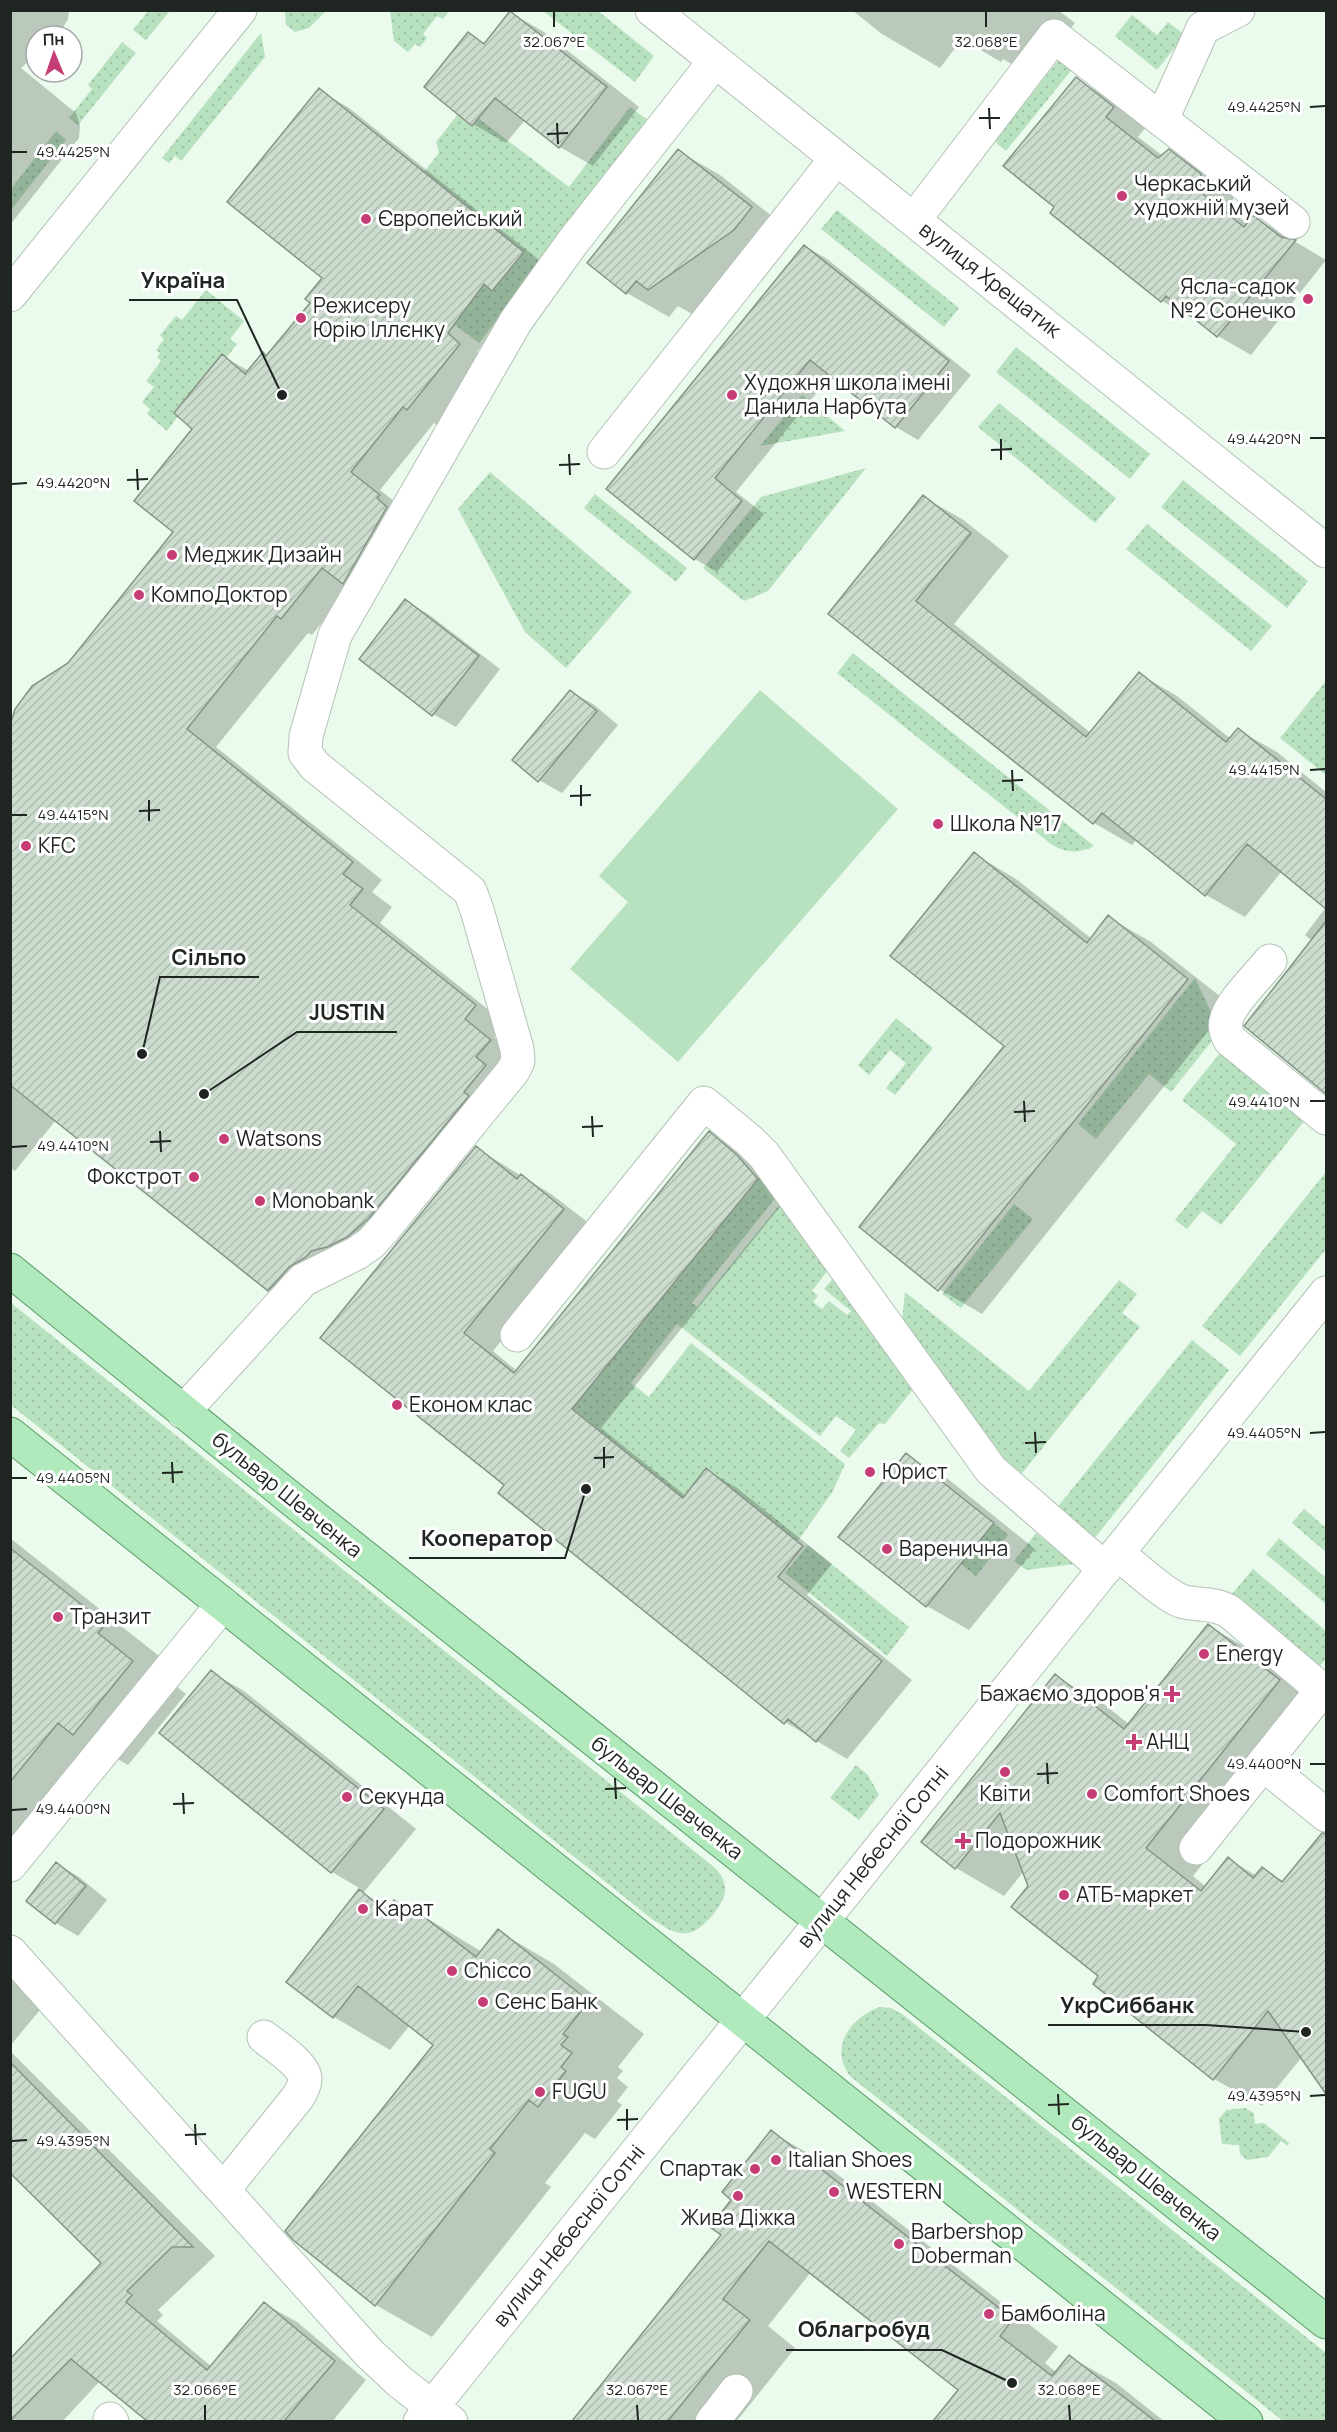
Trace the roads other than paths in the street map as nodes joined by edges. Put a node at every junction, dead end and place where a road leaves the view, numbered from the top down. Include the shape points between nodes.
1 (240, 10) edge
2 (652, 10) edge
3 (1238, 10) edge
4 (715, 61) junction
5 (1162, 119) junction
6 (836, 159) junction
7 (914, 220) junction
8 (1293, 222) dead end
9 (10, 295) edge
10 (604, 452) dead end
11 (1326, 551) edge
12 (1270, 962) dead end
13 (1326, 1118) edge
14 (10, 1270) edge
15 (1326, 1293) edge
16 (517, 1335) dead end
17 (183, 1412) junction
18 (10, 1434) edge
19 (1111, 1561) junction
20 (223, 1604) junction
21 (1324, 1687) edge
22 (1263, 1764) junction
23 (1326, 1815) edge
24 (1196, 1848) dead end
25 (10, 1865) edge
26 (822, 1920) junction
27 (10, 1952) edge
28 (743, 2019) junction
29 (264, 2037) dead end
30 (224, 2189) junction
31 (1326, 2322) edge
32 (736, 2391) dead end
33 (434, 2417) edge
34 (712, 2421) edge
35 (1246, 2421) edge

1 - 9 street
2 - 4 street, вулиця Хрещатик
3 - 5 street via 1203,28
4 - 6 street, вулиця Хрещатик
4 - 17 street via 516,321 335,635 306,736 305,753 315,766 470,891 518,1061 371,1243 303,1280
5 - 7 street via 1054,36
5 - 8 street
6 - 7 street, вулиця Хрещатик
6 - 10 street
7 - 11 street, вулиця Хрещатик
12 - 13 street via 1229,1012 1225,1031 1230,1040
14 - 17 main road, бульвар Шевченка
15 - 19 street, вулиця Небесної Сотні
16 - 19 street via 704,1103 764,1155 991,1470
17 - 26 main road, бульвар Шевченка
18 - 20 main road
19 - 21 street via 1173,1597 1222,1607
19 - 26 street, вулиця Небесної Сотні
20 - 25 street
20 - 28 main road
21 - 22 street
22 - 23 street
22 - 24 street
26 - 28 street, вулиця Небесної Сотні
26 - 31 main road, бульвар Шевченка
27 - 30 street
28 - 33 street, вулиця Небесної Сотні
28 - 35 main road
29 - 30 street via 302,2069 303,2088
30 - 33 street via 369,2353
32 - 34 street

